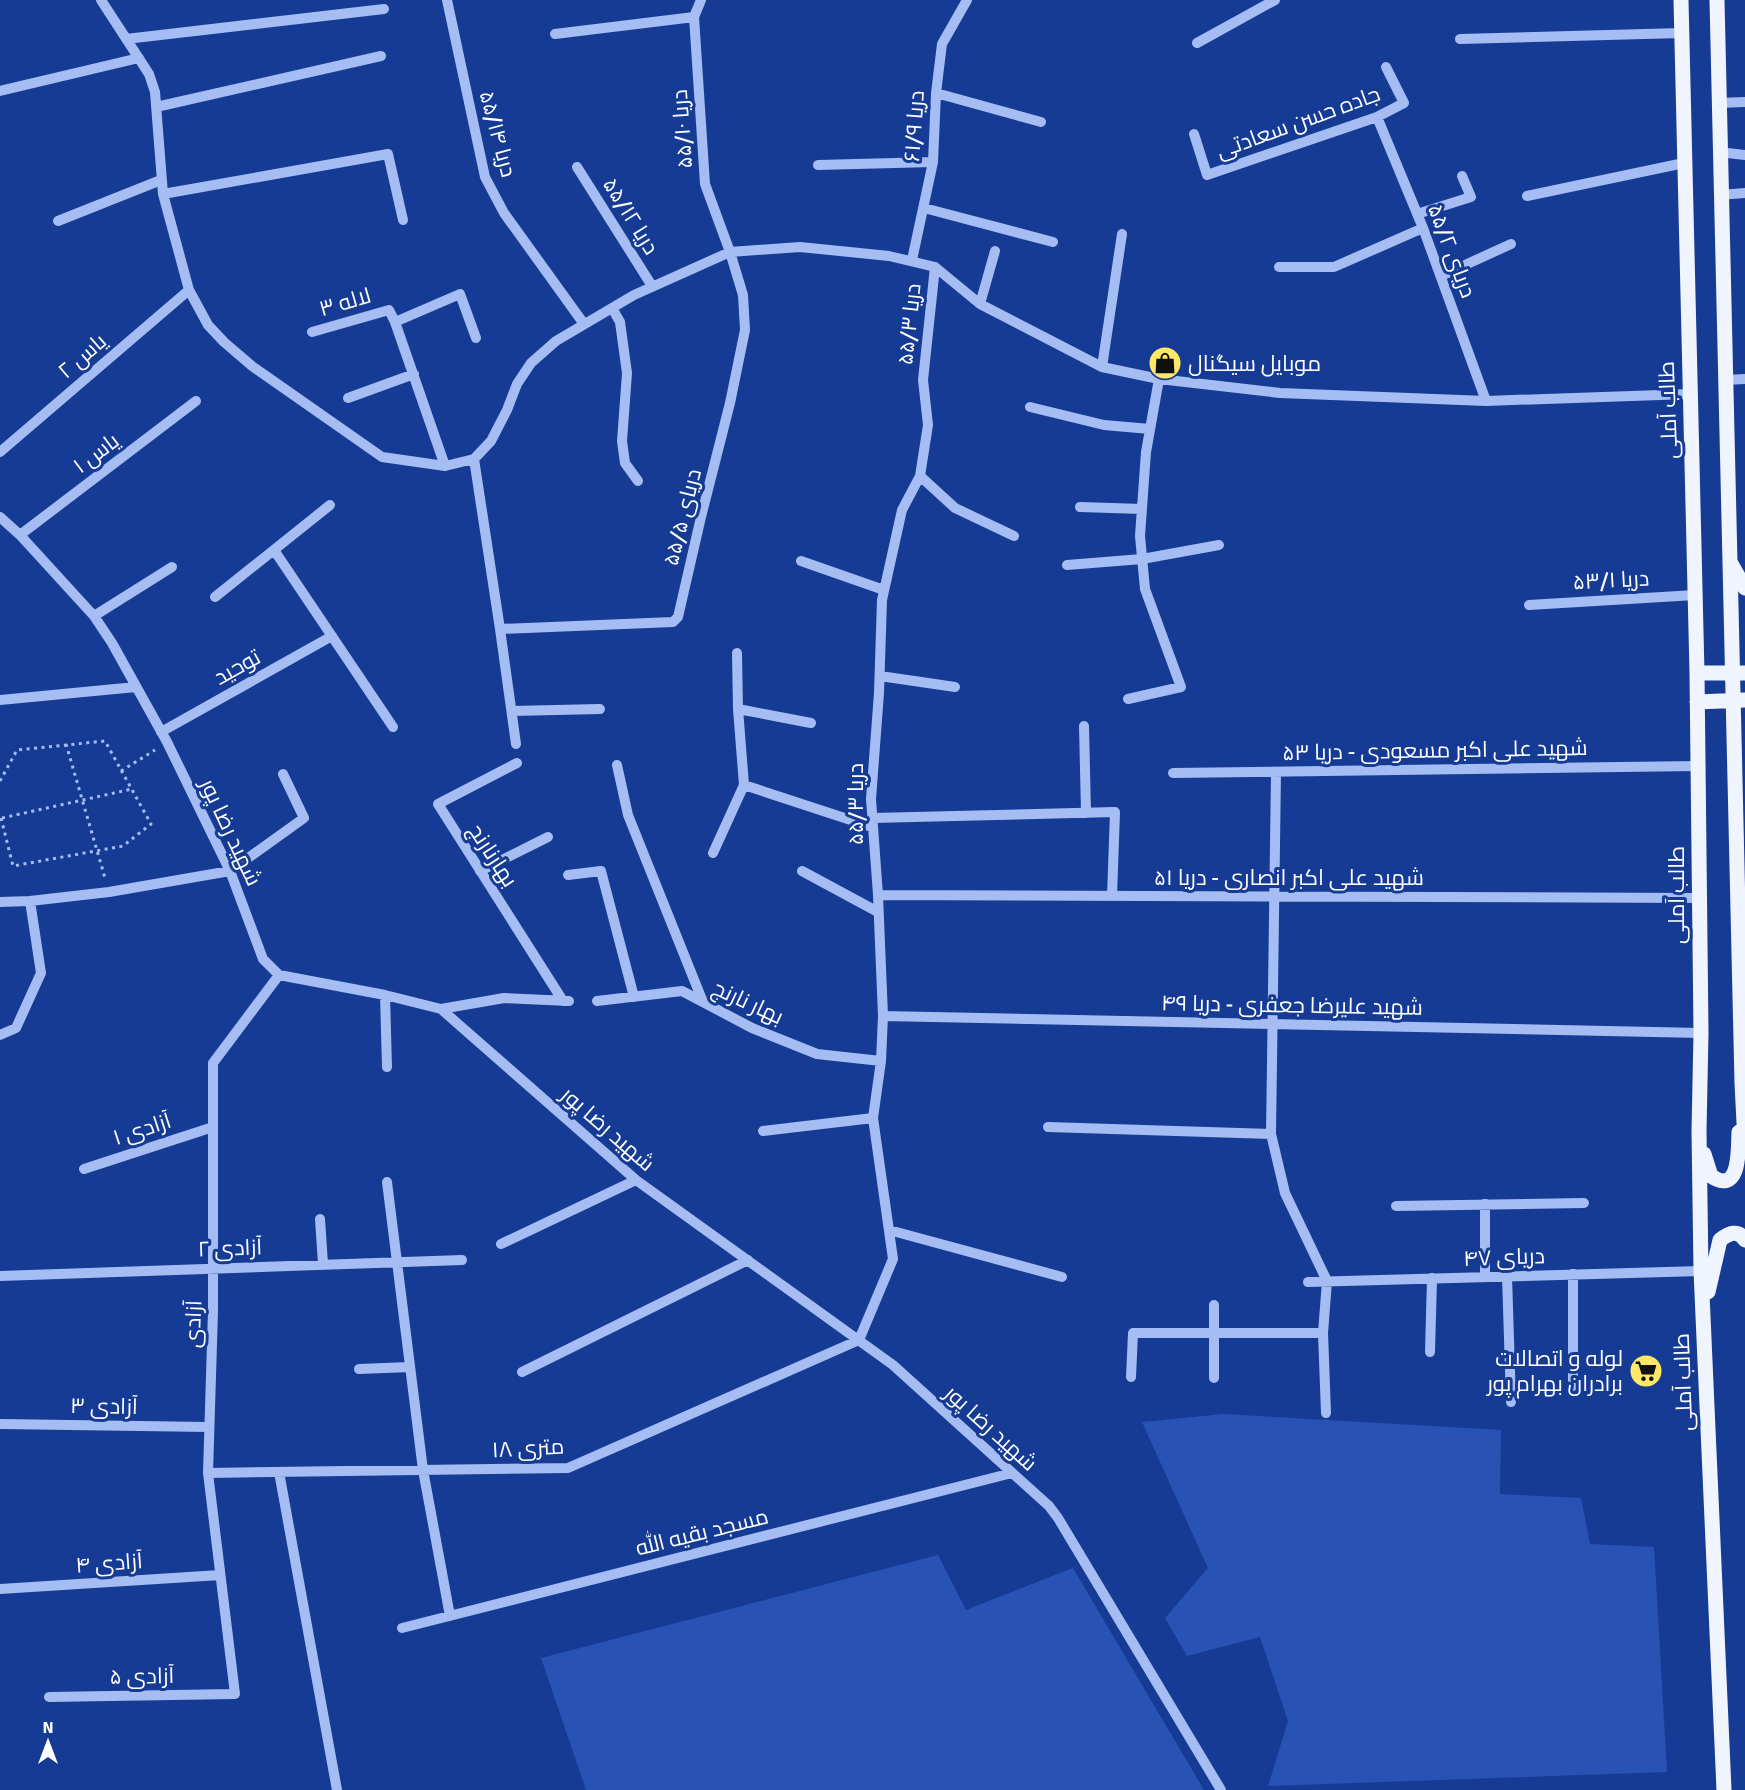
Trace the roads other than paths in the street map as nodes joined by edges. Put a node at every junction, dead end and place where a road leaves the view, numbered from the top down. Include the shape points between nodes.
1 (101, 0) edge
2 (447, 0) edge
3 (701, 0) edge
4 (967, 0) edge
5 (1275, 0) edge
6 (1681, 0) edge
7 (1717, 0) edge
8 (384, 9) dead end
9 (694, 17) junction
10 (1682, 33) junction
11 (555, 34) dead end
12 (126, 39) junction
13 (1460, 39) dead end
14 (1197, 43) dead end
15 (381, 56) dead end
16 (139, 58) junction
17 (1386, 67) dead end
18 (0, 91) edge
19 (936, 93) junction
20 (1745, 102) edge
21 (1718, 103) junction
22 (156, 107) junction
23 (1377, 117) junction
24 (1041, 122) dead end
25 (1194, 134) dead end
26 (1719, 152) junction
27 (1745, 154) edge
28 (933, 162) junction
29 (1684, 163) junction
30 (818, 165) dead end
31 (577, 167) dead end
32 (1462, 176) dead end
33 (161, 180) junction
34 (1745, 193) edge
35 (163, 194) junction
36 (1720, 195) junction
37 (1527, 196) dead end
38 (924, 208) junction
39 (1417, 214) junction
40 (58, 220) dead end
41 (403, 220) dead end
42 (1423, 228) junction
43 (1122, 234) dead end
44 (1053, 242) dead end
45 (1511, 244) dead end
46 (995, 251) dead end
47 (730, 252) junction
48 (912, 260) junction
49 (934, 267) junction
50 (1279, 267) dead end
51 (1440, 276) junction
52 (652, 286) junction
53 (189, 290) junction
54 (980, 304) junction
55 (612, 308) junction
56 (395, 322) junction
57 (584, 324) junction
58 (312, 332) dead end
59 (476, 338) dead end
60 (1102, 367) junction
61 (414, 374) junction
62 (1159, 379) junction
63 (1745, 379) edge
64 (1725, 380) junction
65 (1689, 394) junction
66 (348, 398) dead end
67 (196, 401) dead end
68 (1486, 401) junction
69 (1030, 407) dead end
70 (1150, 429) junction
71 (0, 452) edge
72 (474, 459) junction
73 (445, 466) junction
74 (920, 476) junction
75 (638, 480) dead end
76 (330, 505) dead end
77 (1080, 507) dead end
78 (1142, 509) junction
79 (0, 517) edge
80 (20, 535) junction
81 (1014, 536) dead end
82 (1219, 545) dead end
83 (274, 550) junction
84 (1142, 559) junction
85 (801, 561) dead end
86 (1729, 561) junction
87 (1067, 565) dead end
88 (172, 567) dead end
89 (1745, 588) edge
90 (884, 590) junction
91 (1695, 595) junction
92 (215, 597) dead end
93 (1529, 604) dead end
94 (94, 616) junction
95 (500, 629) junction
96 (332, 636) junction
97 (737, 653) dead end
98 (1696, 673) junction
99 (1738, 673) edge
100 (880, 676) junction
101 (136, 687) junction
102 (955, 687) dead end
103 (1128, 699) dead end
104 (0, 700) edge
105 (1739, 700) edge
106 (1696, 702) junction
107 (600, 709) dead end
108 (738, 710) junction
109 (512, 711) junction
110 (811, 723) dead end
111 (393, 726) dead end
112 (1084, 726) dead end
113 (161, 732) junction
114 (516, 744) dead end
115 (517, 763) dead end
116 (617, 765) dead end
117 (1698, 766) junction
118 (1276, 772) junction
119 (1173, 773) dead end
120 (283, 774) dead end
121 (744, 785) junction
122 (1745, 792) edge
123 (1735, 807) junction
124 (1086, 813) junction
125 (872, 823) junction
126 (548, 837) dead end
127 (713, 853) dead end
128 (230, 871) junction
129 (480, 871) junction
130 (802, 871) dead end
131 (568, 875) dead end
132 (878, 895) junction
133 (1112, 896) junction
134 (1274, 896) junction
135 (1699, 898) junction
136 (30, 901) junction
137 (0, 902) edge
138 (878, 912) junction
139 (279, 975) junction
140 (1742, 982) edge
141 (385, 995) junction
142 (634, 996) junction
143 (597, 1001) dead end
144 (702, 1002) junction
145 (441, 1009) junction
146 (883, 1016) junction
147 (1273, 1024) junction
148 (1701, 1033) junction
149 (0, 1035) edge
150 (881, 1061) junction
151 (387, 1067) dead end
152 (1743, 1082) edge
153 (873, 1118) junction
154 (213, 1127) junction
155 (1048, 1127) dead end
156 (763, 1131) dead end
157 (1699, 1131) junction
158 (1271, 1134) junction
159 (1745, 1142) edge
160 (84, 1169) dead end
161 (636, 1180) junction
162 (387, 1182) dead end
163 (1584, 1203) dead end
164 (1485, 1204) junction
165 (1396, 1206) dead end
166 (320, 1219) dead end
167 (889, 1230) junction
168 (1745, 1240) edge
169 (501, 1244) dead end
170 (462, 1260) dead end
171 (748, 1260) junction
172 (397, 1263) junction
173 (323, 1264) junction
174 (213, 1268) junction
175 (1701, 1271) junction
176 (1573, 1274) junction
177 (0, 1276) edge
178 (1507, 1276) junction
179 (1062, 1277) dead end
180 (1485, 1277) junction
181 (1432, 1278) junction
182 (1327, 1281) junction
183 (1308, 1282) dead end
184 (1214, 1305) dead end
185 (1703, 1316) junction
186 (1214, 1332) junction
187 (1323, 1332) junction
188 (859, 1340) junction
189 (1430, 1352) dead end
190 (410, 1367) junction
191 (359, 1369) dead end
192 (522, 1372) dead end
193 (1131, 1377) dead end
194 (1214, 1378) dead end
195 (1573, 1386) dead end
196 (1511, 1402) dead end
197 (1326, 1413) dead end
198 (0, 1424) edge
199 (208, 1427) junction
200 (423, 1470) junction
201 (279, 1472) junction
202 (208, 1473) junction
203 (1012, 1473) junction
204 (220, 1575) junction
205 (0, 1589) edge
206 (450, 1616) junction
207 (402, 1628) dead end
208 (235, 1694) joint
209 (49, 1697) dead end
210 (337, 1790) edge
211 (1221, 1790) edge
212 (1724, 1790) edge

1 - 12 street
2 - 57 street, دریا ۵۵/۱۴ via 485,177 504,213
3 - 9 street, دریا ۵۵/۱۰
4 - 19 street, دریا ۶۱/۹ via 942,44
5 - 14 street
6 - 10 main road, طالب آملی
7 - 21 main road
8 - 12 street
9 - 11 street
9 - 47 street, دریا ۵۵/۱۰ via 705,184
10 - 13 street
10 - 29 main road, طالب آملی
12 - 16 street
15 - 22 street
16 - 18 street
16 - 22 street via 149,74
17 - 23 street, جاده حسن سعادتی via 1404,103
19 - 24 street
19 - 28 street, دریا ۶۱/۹
20 - 21 street
21 - 26 main road
22 - 33 street
23 - 25 street, جاده حسن سعادتی via 1207,175
23 - 39 street, دریای ۵۵/۲
26 - 27 street
26 - 36 main road
28 - 30 street
28 - 38 street, دریا ۶۱/۹
29 - 37 street
29 - 65 main road, طالب آملی
31 - 52 street, دریا ۵۵/۱۲
32 - 39 street via 1471,196
33 - 35 street
33 - 40 street
34 - 36 street
35 - 41 street via 387,154
35 - 53 street
36 - 64 main road
38 - 44 street
38 - 48 street, دریا ۶۱/۹
39 - 42 street, دریای ۵۵/۲
42 - 50 street via 1334,267
42 - 51 street, دریای ۵۵/۲
43 - 60 street
45 - 51 street
46 - 54 street
47 - 48 street via 800,247
47 - 52 street
47 - 95 street, دریای ۵۵/۵ via 743,295 745,330 678,617 673,622
48 - 49 street
49 - 54 street
49 - 74 street, دریا ۵۵/۳ via 923,380 928,425
51 - 68 street, دریای ۵۵/۲
52 - 55 street
53 - 71 street, یاس ۲
53 - 73 street via 208,325 224,342 362,445 382,457
54 - 60 street
55 - 57 street
55 - 75 street via 620,322 627,374 622,441 625,463
56 - 58 street, لاله ۳ via 389,310
56 - 59 street via 460,294
56 - 61 street
57 - 72 street via 531,363 491,441
60 - 62 street
61 - 66 street
61 - 73 street
62 - 68 street via 1280,393
62 - 70 street
63 - 64 street
64 - 86 main road
65 - 68 street
65 - 91 main road, طالب آملی
67 - 80 street, یاس ۱
69 - 70 street via 1104,425
70 - 78 street
72 - 73 street
72 - 95 street
74 - 81 street via 955,508
74 - 90 street, دریا ۵۵/۳ via 902,510
76 - 83 street
77 - 78 street
78 - 84 street
79 - 80 street, شهید رضا پور
80 - 94 street, شهید رضا پور
82 - 84 street
83 - 92 street
83 - 96 street
84 - 87 street
84 - 103 street via 1145,589 1180,687
85 - 90 street
86 - 89 main road
86 - 99 main road
88 - 94 street
90 - 100 street, دریا ۵۵/۳
91 - 93 street, دریا ۵۳/۱
91 - 98 main road, طالب آملی
94 - 101 street, شهید رضا پور
95 - 109 street
96 - 111 street
96 - 113 street, توحید
97 - 108 street
98 - 99 main road
98 - 106 main road, طالب آملی
99 - 105 main road
100 - 102 street
100 - 125 street, دریا ۵۵/۳
101 - 104 street
101 - 113 street, شهید رضا پور
105 - 106 main road
105 - 123 main road
106 - 117 main road, طالب آملی
107 - 109 street
108 - 110 street
108 - 121 street
109 - 114 street
112 - 124 street
113 - 128 street, شهید رضا پور
115 - 129 street, بهارنارنج via 438,804
116 - 144 street via 628,815
117 - 118 street, شهید علی اکبر مسعودی - دریا ۵۳
117 - 135 main road, طالب آملی
118 - 119 street, شهید علی اکبر مسعودی - دریا ۵۳
118 - 134 street
120 - 128 street via 304,818
121 - 125 street
121 - 127 street
122 - 123 main road
123 - 140 main road
124 - 125 street
124 - 133 street via 1115,812
125 - 132 street, دریا ۵۵/۳
126 - 129 street
128 - 136 street
128 - 139 street, شهید رضا پور via 263,959
129 - 145 street, بهارنارنج via 566,1001 504,998
130 - 138 street
131 - 142 street via 601,871
132 - 133 street, شهید علی اکبر انصاری - دریا ۵۱
132 - 138 street, دریا ۵۵/۳
133 - 134 street, شهید علی اکبر انصاری - دریا ۵۱
134 - 135 street, شهید علی اکبر انصاری - دریا ۵۱
134 - 147 street
135 - 148 main road, طالب آملی
136 - 137 street
136 - 149 street via 41,973 16,1028
138 - 146 street, دریا ۵۵/۳
139 - 141 street, شهید رضا پور
139 - 154 street, آزادی via 213,1063
140 - 152 main road
141 - 145 street, شهید رضا پور
141 - 151 street
142 - 143 street, بهار نارنج
142 - 144 street, بهار نارنج via 682,991
144 - 150 street, بهار نارنج via 752,1028 817,1054
145 - 161 street, شهید رضا پور
146 - 147 street, شهید علیرضا جعفری - دریا ۴۹
146 - 150 street, دریا ۵۵/۳
147 - 148 street, شهید علیرضا جعفری - دریا ۴۹
147 - 158 street
148 - 157 main road, طالب آملی
150 - 153 street, دریا ۵۵/۳
152 - 157 main road via 1738,1162 1728,1180 1711,1176
152 - 159 main road
153 - 156 street
153 - 167 street, دریا ۵۵/۳
154 - 160 street, آزادی ۱
154 - 174 street, آزادی
155 - 158 street
157 - 175 main road, طالب آملی
158 - 182 street via 1285,1193
161 - 169 street
161 - 171 street, شهید رضا پور
162 - 172 street
163 - 164 street
164 - 165 street
164 - 180 street
166 - 173 street
167 - 179 street
167 - 188 street, دریا ۵۵/۳ via 893,1259
168 - 185 main road via 1735,1232 1720,1240
170 - 172 street, آزادی ۲
171 - 188 street, شهید رضا پور
171 - 192 street
172 - 173 street, آزادی ۲
172 - 190 street
173 - 174 street, آزادی ۲
174 - 177 street, آزادی ۲
174 - 199 street, آزادی
175 - 176 street, دریای ۴۷
175 - 185 main road, طالب آملی
176 - 178 street, دریای ۴۷
176 - 195 street
178 - 180 street, دریای ۴۷
178 - 196 street
180 - 181 street, دریای ۴۷
181 - 182 street, دریای ۴۷
181 - 189 street
182 - 183 street, دریای ۴۷
182 - 187 street
184 - 186 street
185 - 212 main road, طالب آملی
186 - 187 street
186 - 193 street via 1133,1332
186 - 194 street
187 - 197 street
188 - 200 street, ۱۸ متری via 568,1468
188 - 203 street, شهید رضا پور via 893,1365
190 - 191 street
190 - 200 street
198 - 199 street, آزادی ۳
199 - 202 street, آزادی
200 - 201 street, ۱۸ متری
200 - 206 street
201 - 202 street, ۱۸ متری
201 - 210 street
202 - 204 street, آزادی
203 - 206 street, مسجد بقیه الله
203 - 211 street, شهید رضا پور via 1049,1506 1070,1534
204 - 205 street, آزادی ۴
204 - 208 street, آزادی
206 - 207 street, مسجد بقیه الله
208 - 209 street, آزادی ۵

